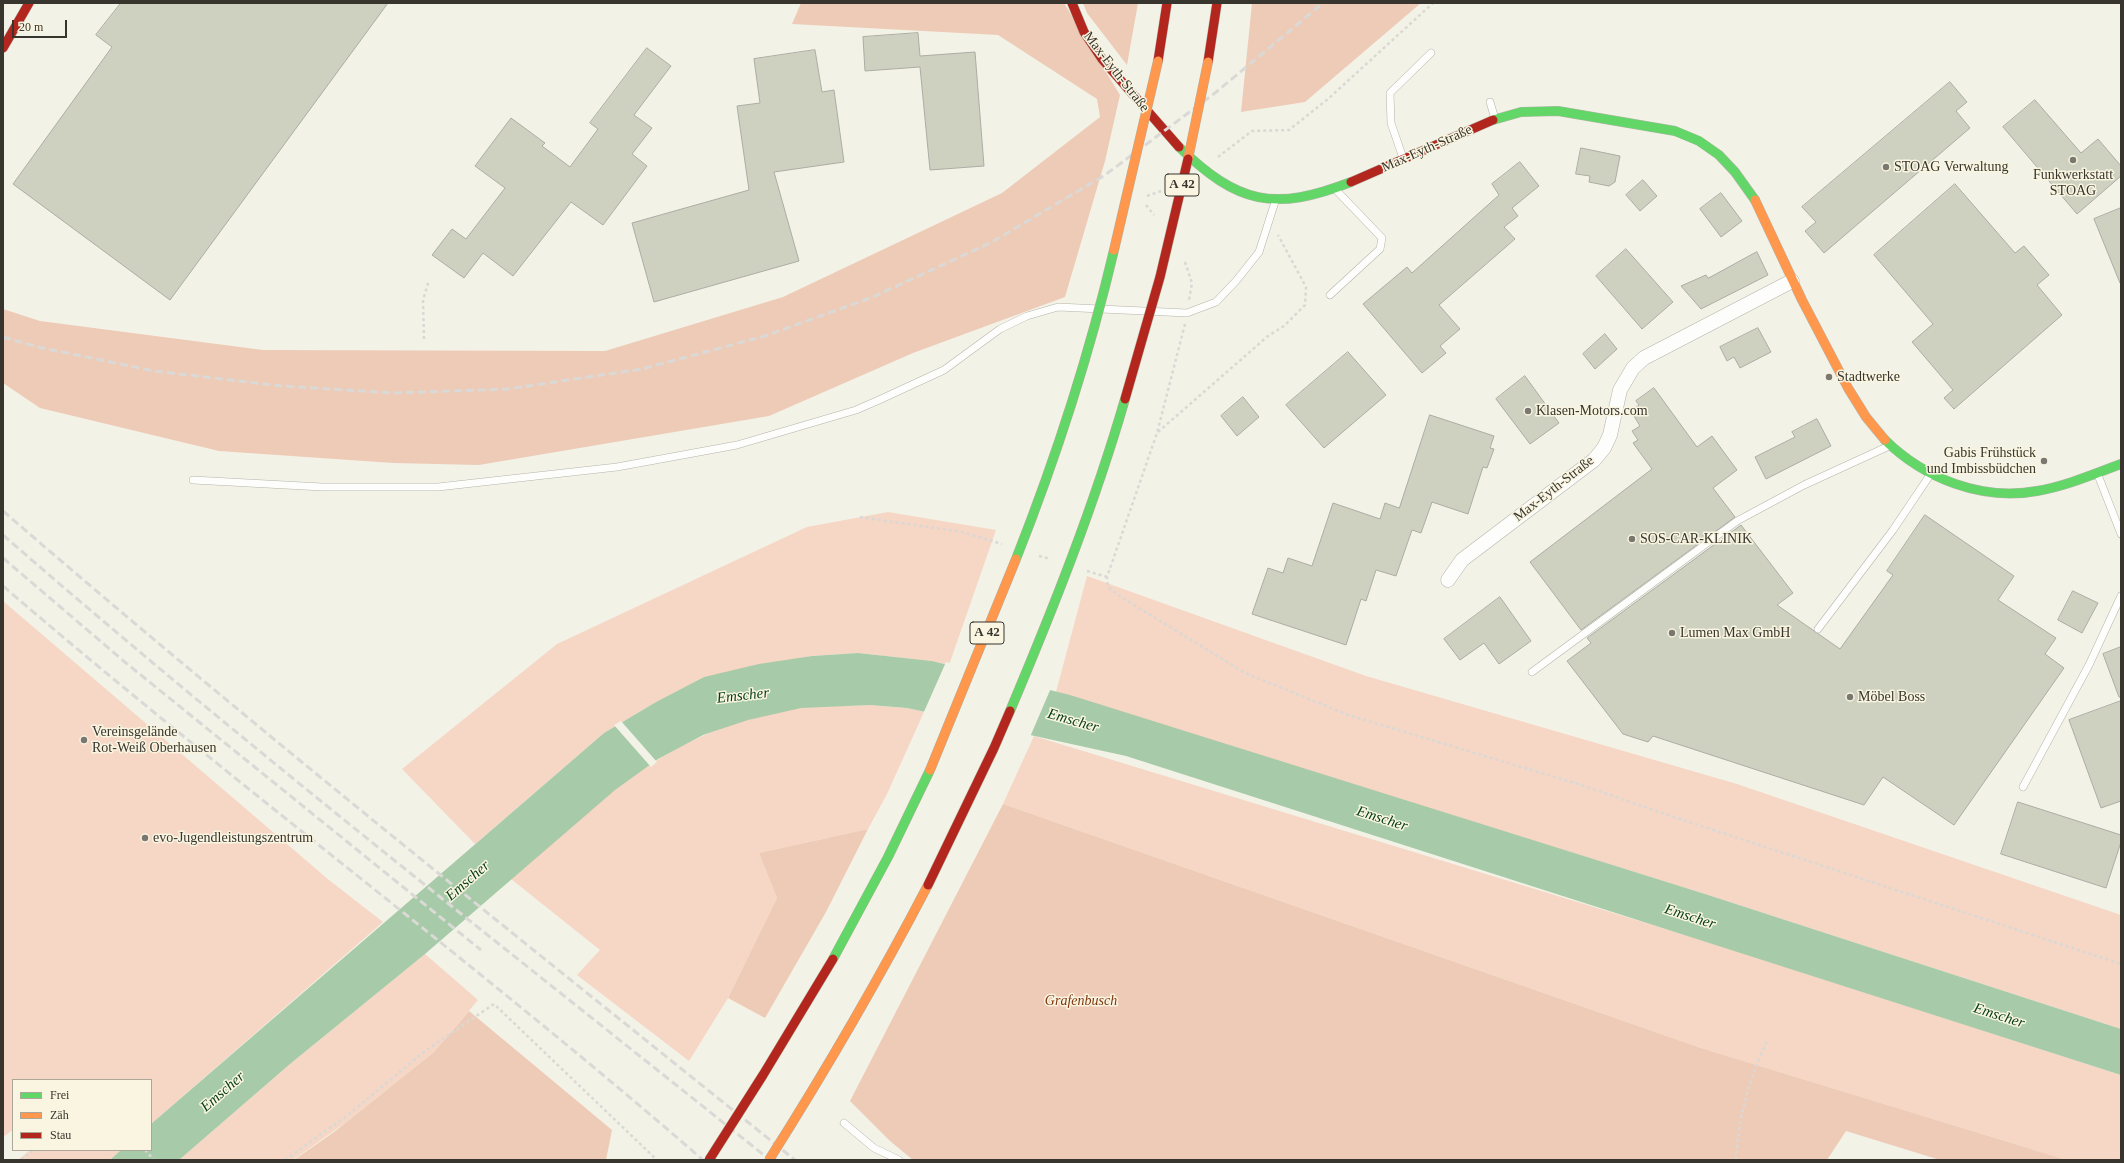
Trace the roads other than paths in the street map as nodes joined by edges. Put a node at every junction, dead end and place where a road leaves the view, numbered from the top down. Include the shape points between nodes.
1 (29, 3) edge
2 (1072, 3) edge
3 (1167, 3) edge
4 (1217, 3) edge
5 (3, 48) edge
6 (1431, 53) dead end
7 (1490, 102) dead end
8 (1495, 119) junction
9 (1404, 160) junction
10 (1335, 189) junction
11 (1276, 200) junction
12 (1792, 281) junction
13 (1330, 295) dead end
14 (1891, 445) junction
15 (2121, 464) edge
16 (1931, 473) junction
17 (2097, 473) junction
18 (193, 480) dead end
19 (2121, 534) edge
20 (1448, 580) dead end
21 (2121, 596) edge
22 (1818, 629) dead end
23 (1532, 672) dead end
24 (2024, 787) dead end
25 (844, 1123) dead end
26 (709, 1160) edge
27 (769, 1160) edge
28 (899, 1160) edge

1 - 5 main road
2 - 11 main road, Max-Eyth-Straße via 1077,20 1089,40 1154,120 1205,171 1238,192
3 - 26 main road, A 42, bridge via 1158,61 1091,343 1024,542 910,813 851,927 788,1036
4 - 27 main road, A 42, bridge via 1208,62 1152,307 1118,423 1070,563 1020,688 957,828 896,945 832,1058
6 - 9 lane via 1390,93 1390,123
7 - 8 lane
8 - 9 main road, Max-Eyth-Straße
8 - 12 main road, Max-Eyth-Straße via 1542,110 1658,128 1686,135 1699,142 1738,172 1754,196
9 - 10 main road, Max-Eyth-Straße
10 - 11 main road, Max-Eyth-Straße via 1313,197 1290,201
10 - 13 lane via 1382,238 1380,249
11 - 18 lane via 1259,252 1216,302 1187,313 1058,307 1027,316 1000,329 944,370 880,400 856,410 737,445 617,466 438,486 322,487
12 - 14 main road, Max-Eyth-Straße via 1866,417
12 - 20 street, Max-Eyth-Straße via 1644,358 1633,368 1620,390 1610,435 1594,460 1462,560
14 - 16 main road, Max-Eyth-Straße
14 - 23 lane via 1811,481 1737,521
15 - 17 main road, Max-Eyth-Straße
16 - 17 main road, Max-Eyth-Straße via 1970,489 2012,494 2044,490
16 - 22 lane via 1893,530
17 - 19 lane
21 - 24 lane via 2089,665
25 - 28 lane via 874,1148

